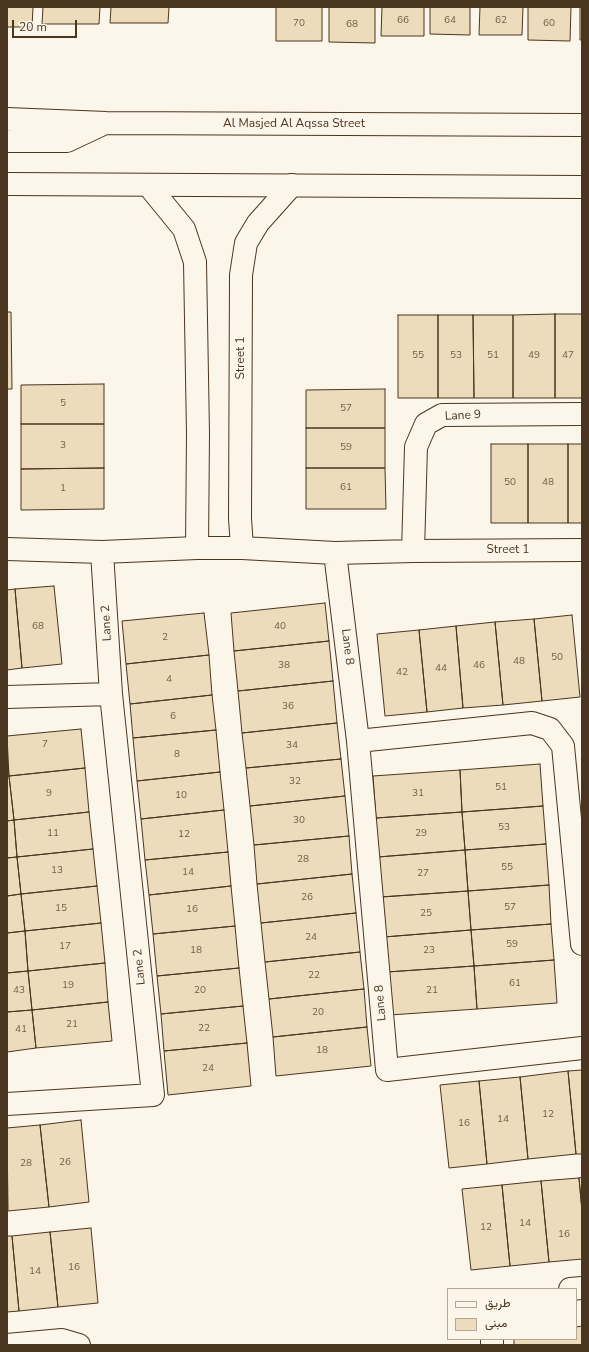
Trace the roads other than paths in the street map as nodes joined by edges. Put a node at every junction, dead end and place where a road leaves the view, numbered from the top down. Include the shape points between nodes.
1 (11, 118) edge
2 (106, 123) junction
3 (582, 125) edge
4 (7, 141) edge
5 (7, 184) edge
6 (148, 185) junction
7 (292, 185) junction
8 (582, 187) edge
9 (582, 414) edge
10 (197, 548) junction
11 (242, 548) junction
12 (7, 549) edge
13 (582, 550) edge
14 (413, 551) junction
15 (102, 552) junction
16 (335, 553) junction
17 (111, 694) junction
18 (7, 697) edge
19 (358, 741) junction
20 (582, 944) edge
21 (582, 1048) edge
22 (7, 1104) edge
23 (7, 1345) edge
24 (79, 1345) edge

1 - 2 street, Al Masjed Al Aqssa Street
2 - 3 street, Al Masjed Al Aqssa Street
2 - 4 street via 67,141
5 - 6 street
6 - 7 street
6 - 10 street via 184,229 195,262
7 - 8 street
7 - 11 street, Street 1 via 258,223 246,243 241,275
9 - 14 street, Lane 9 via 442,415 426,424 416,447
10 - 11 street, Street 1
10 - 15 street, Street 1
11 - 16 street, Street 1
12 - 15 street, Street 1
13 - 14 street, Street 1
14 - 16 street, Street 1
15 - 17 street, Lane 2
16 - 19 street, Lane 8
17 - 18 street
17 - 22 street, Lane 2 via 153,1095
19 - 20 street via 532,723 550,729 563,746
19 - 21 street, Lane 8 via 387,1070
23 - 24 street via 62,1340

